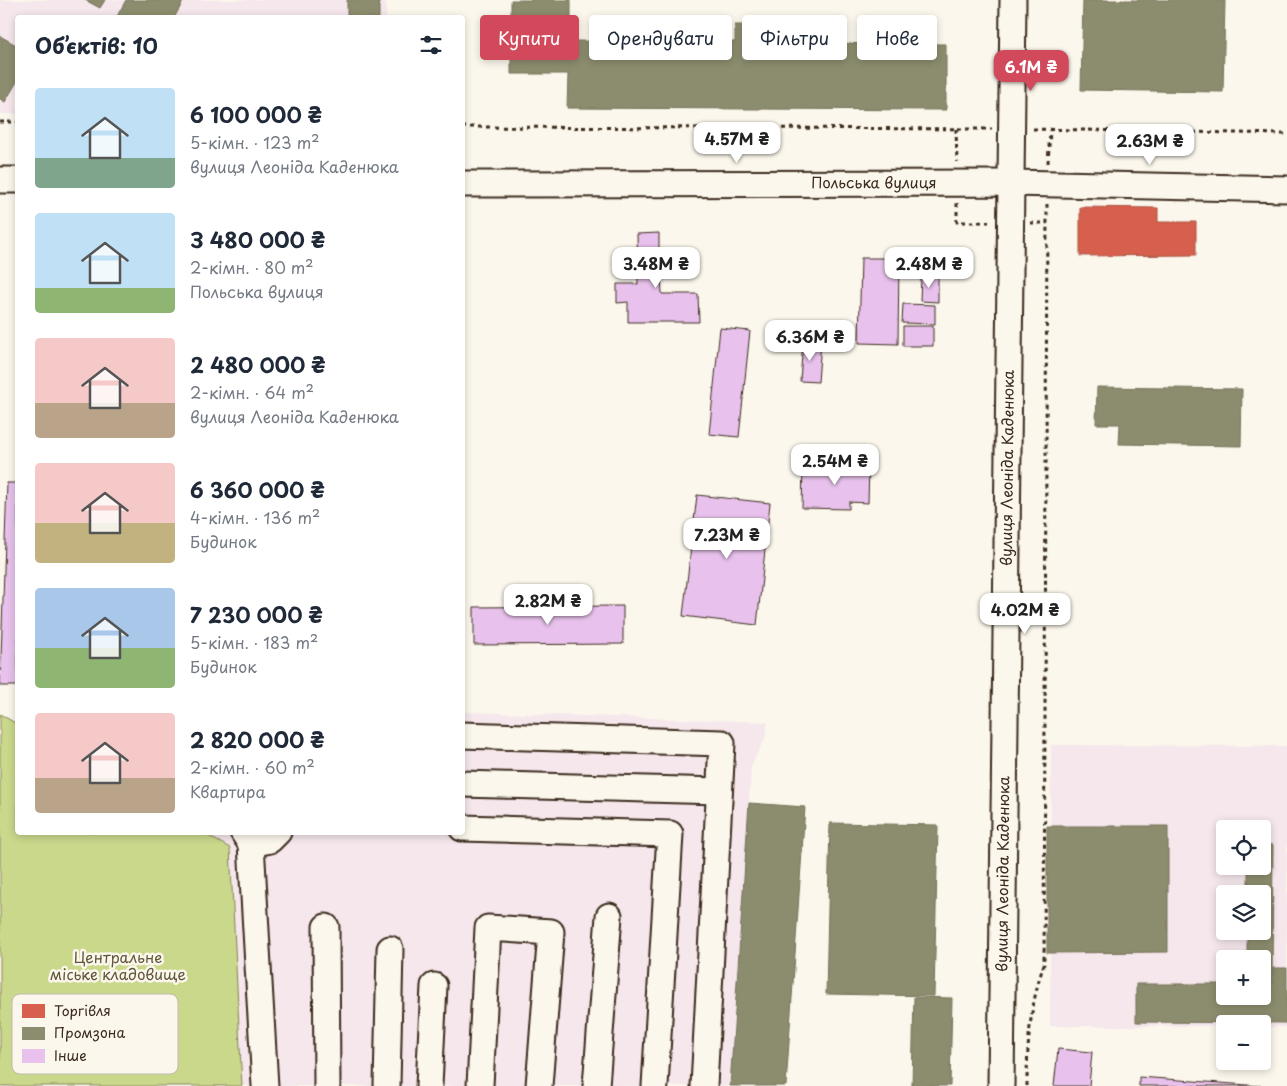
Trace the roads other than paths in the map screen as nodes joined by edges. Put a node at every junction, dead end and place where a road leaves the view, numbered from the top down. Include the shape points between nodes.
1 (1013, 0) edge
2 (0, 180) edge
3 (15, 180) edge
4 (1011, 183) junction
5 (465, 184) edge
6 (1287, 189) edge
7 (465, 734) edge
8 (465, 784) edge
9 (719, 791) junction
10 (465, 828) edge
11 (275, 835) edge
12 (247, 838) edge
13 (608, 916) dead end
14 (326, 927) dead end
15 (390, 949) dead end
16 (434, 986) dead end
17 (265, 1086) edge
18 (327, 1086) edge
19 (387, 1086) edge
20 (429, 1086) edge
21 (480, 1086) edge
22 (540, 1086) edge
23 (596, 1086) edge
24 (655, 1086) edge
25 (704, 1086) edge
26 (1001, 1086) edge

1 - 4 street, вулиця Леоніда Каденюка
2 - 3 street
4 - 5 street, Польська вулиця
4 - 6 street, Польська вулиця
4 - 26 street, вулиця Леоніда Каденюка
7 - 9 street via 722,743
8 - 9 street
9 - 25 street
10 - 24 street via 670,834
11 - 12 street via 270,840
12 - 17 street
13 - 23 street
14 - 18 street
15 - 19 street
16 - 20 street
21 - 22 street via 488,928 551,932

